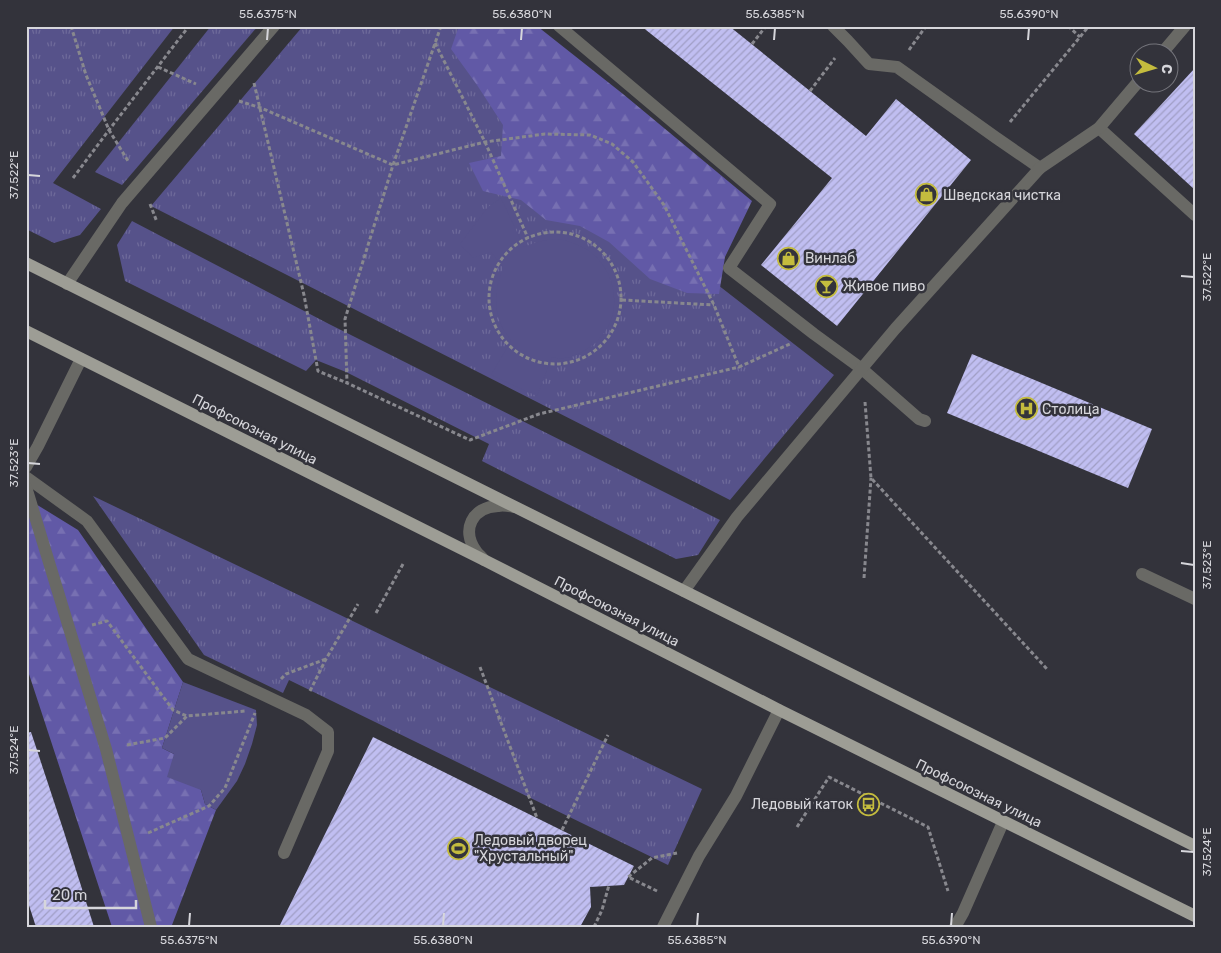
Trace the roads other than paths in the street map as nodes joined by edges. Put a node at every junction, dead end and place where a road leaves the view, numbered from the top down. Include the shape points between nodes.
1 (274, 26) edge
2 (560, 26) edge
3 (833, 26) edge
4 (1185, 26) edge
5 (1171, 42) edge
6 (1130, 92) edge
7 (1099, 128) junction
8 (1040, 168) junction
9 (1195, 215) edge
10 (26, 263) edge
11 (67, 284) junction
12 (26, 331) edge
13 (81, 359) junction
14 (862, 369) junction
15 (925, 421) dead end
16 (26, 467) edge
17 (26, 477) edge
18 (26, 487) edge
19 (514, 507) junction
20 (486, 562) junction
21 (1142, 574) dead end
22 (684, 591) junction
23 (1195, 599) edge
24 (779, 710) junction
25 (1003, 822) junction
26 (1195, 846) edge
27 (284, 853) dead end
28 (1195, 916) edge
29 (152, 927) edge
30 (663, 927) edge
31 (955, 927) edge

1 - 11 street via 122,204
2 - 14 street via 770,204 729,268
3 - 8 street via 869,64 897,67
4 - 5 street
6 - 7 street
7 - 8 street
7 - 9 street
8 - 14 street
10 - 11 main road
11 - 19 main road
12 - 13 main road, Профсоюзная улица
13 - 16 street
13 - 20 main road, Профсоюзная улица
14 - 15 street
14 - 22 street via 737,517
17 - 27 street via 87,521 188,659 306,714 328,732 328,752
18 - 29 street via 106,749
19 - 20 street via 485,509 475,515 470,524 475,550
19 - 22 main road
20 - 24 main road, Профсоюзная улица
21 - 23 street
22 - 26 main road
24 - 25 main road, Профсоюзная улица
24 - 30 street via 736,796 699,856
25 - 28 main road, Профсоюзная улица
25 - 31 street

